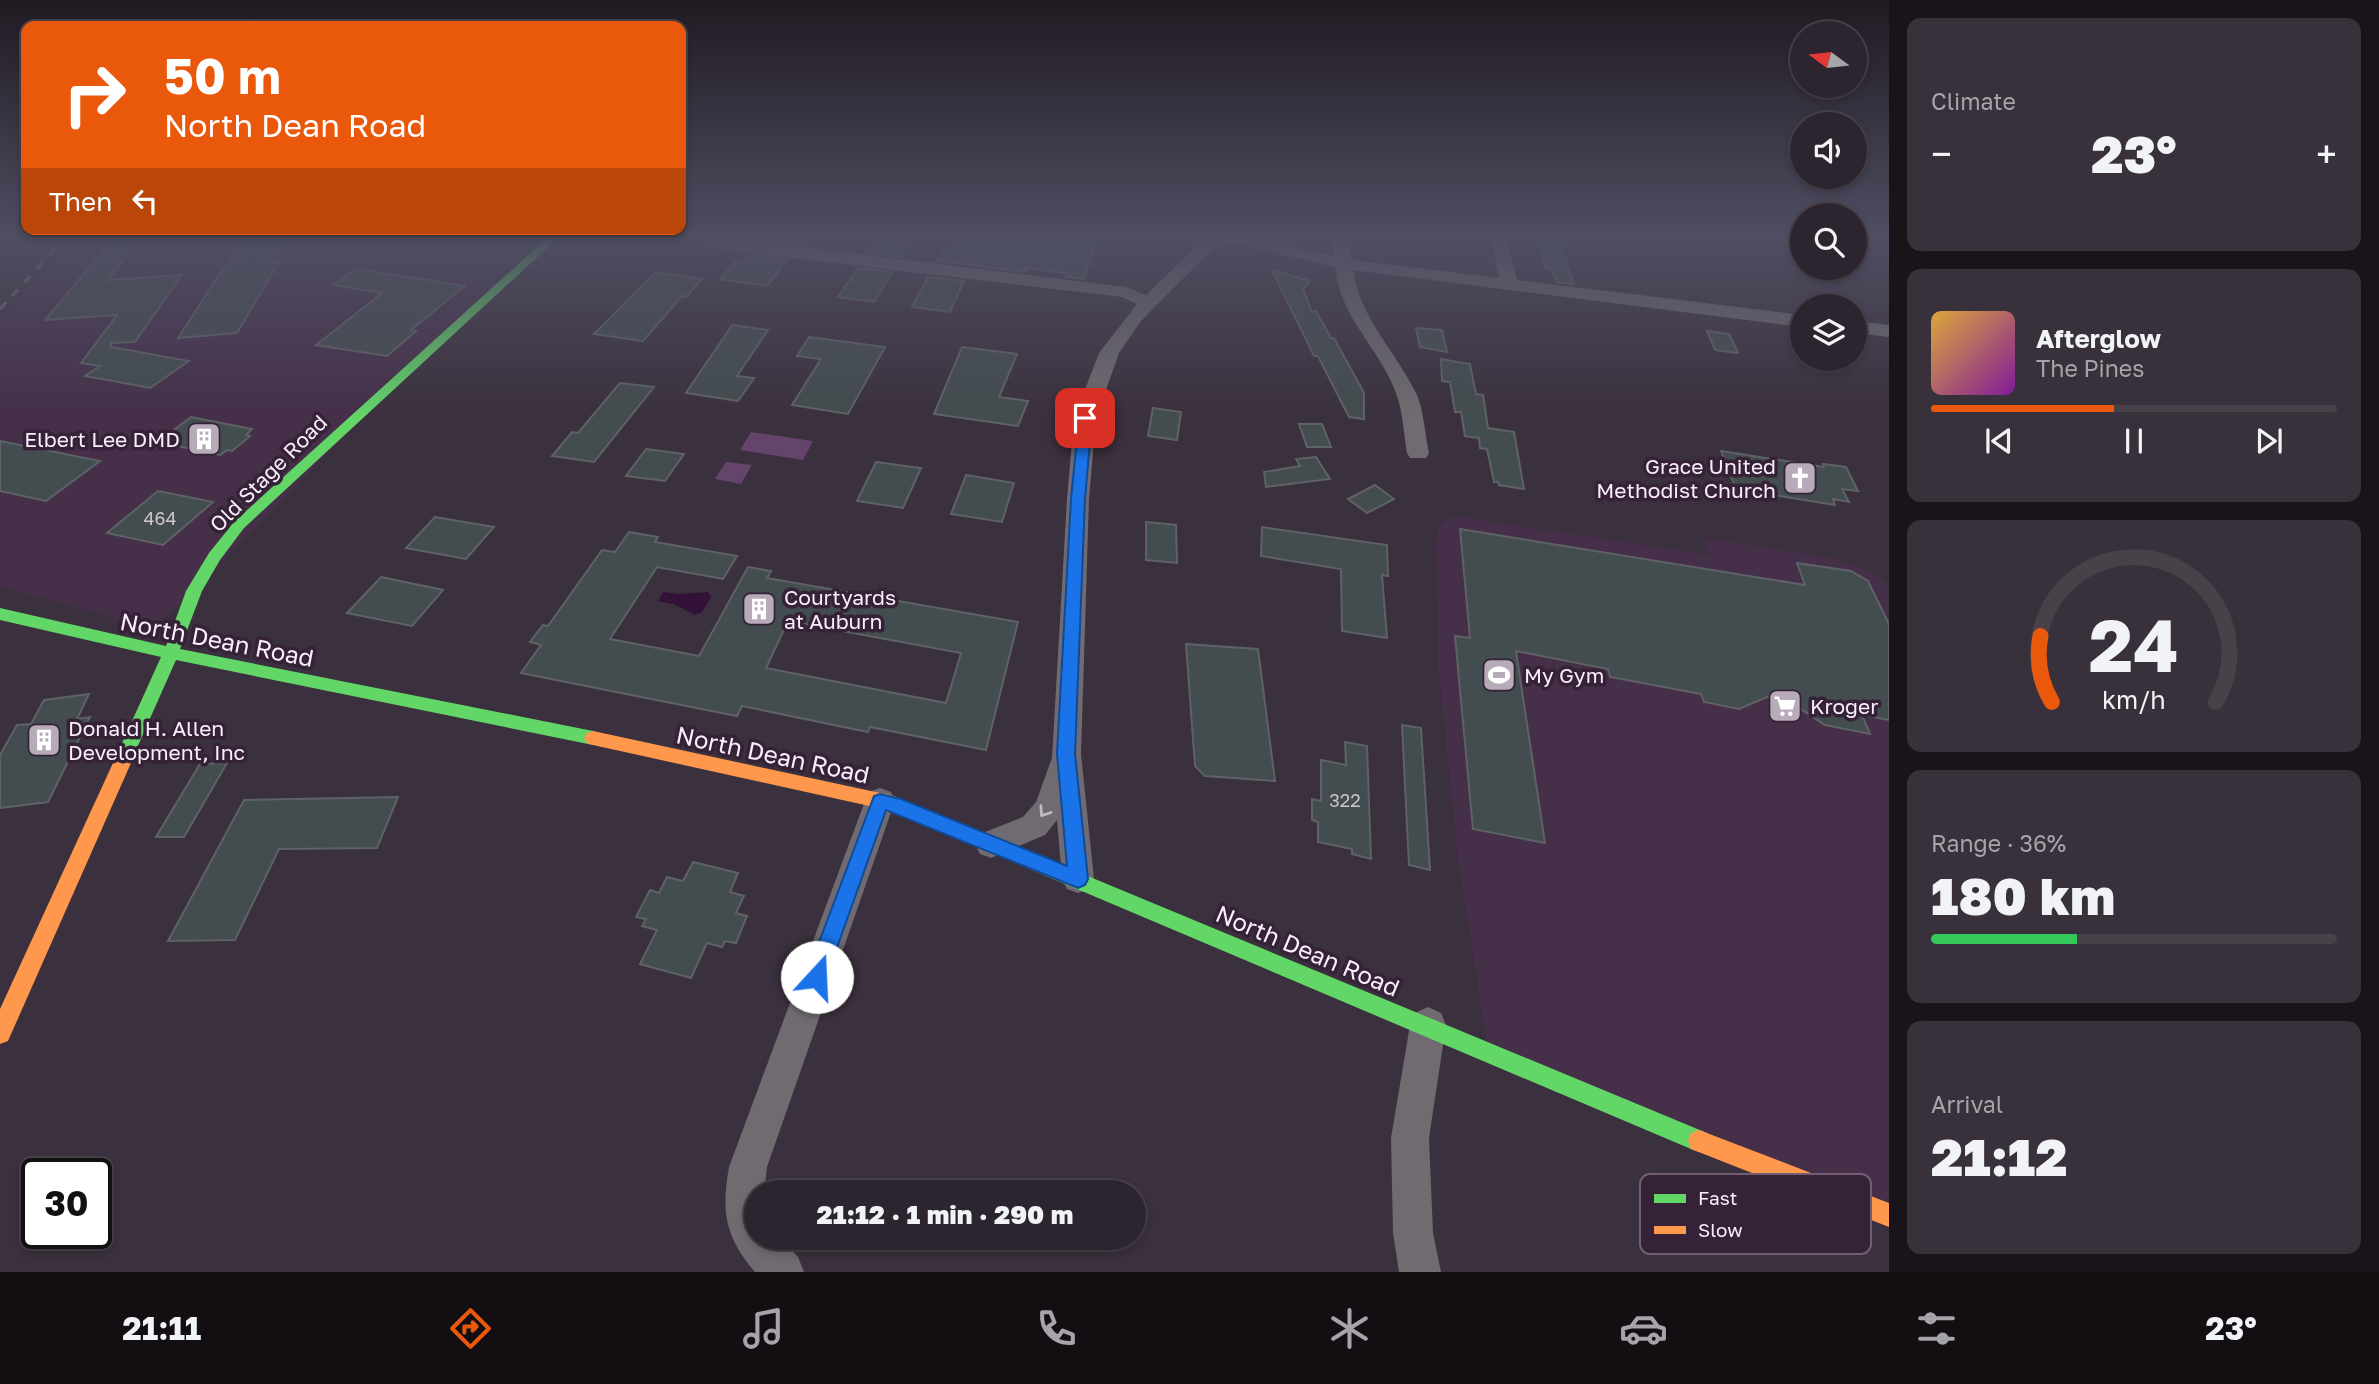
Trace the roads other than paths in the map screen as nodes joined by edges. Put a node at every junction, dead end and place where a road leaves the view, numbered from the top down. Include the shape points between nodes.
1 (487, 297) edge
2 (1137, 297) edge
3 (1152, 297) edge
4 (1350, 297) edge
5 (1610, 297) edge
6 (1147, 302) junction
7 (1790, 320) edge
8 (1867, 328) edge
9 (1889, 331) edge
10 (1418, 453) dead end
11 (0, 614) edge
12 (171, 653) junction
13 (1066, 754) junction
14 (880, 801) junction
15 (992, 844) junction
16 (1078, 879) junction
17 (1428, 1025) junction
18 (0, 1033) edge
19 (1784, 1174) edge
20 (1871, 1208) edge
21 (1889, 1215) edge
22 (783, 1272) edge
23 (1420, 1272) edge

1 - 12 street, Old Stage Road via 239,525 194,591
2 - 6 street
3 - 6 street
4 - 10 street via 1408,398
5 - 7 street
6 - 13 street via 1109,353 1085,418
8 - 9 street
11 - 12 street, North Dean Road
12 - 14 street, North Dean Road
12 - 18 street, Old Stage Road
13 -> 15 street via 1049,808 1034,826
13 - 16 street
14 - 15 street, North Dean Road
14 - 22 street via 748,1167 741,1203 751,1237
15 - 16 street, North Dean Road
16 - 17 street, North Dean Road
17 - 19 street, North Dean Road
17 - 23 street via 1410,1138 1413,1233
20 - 21 street, North Dean Road

